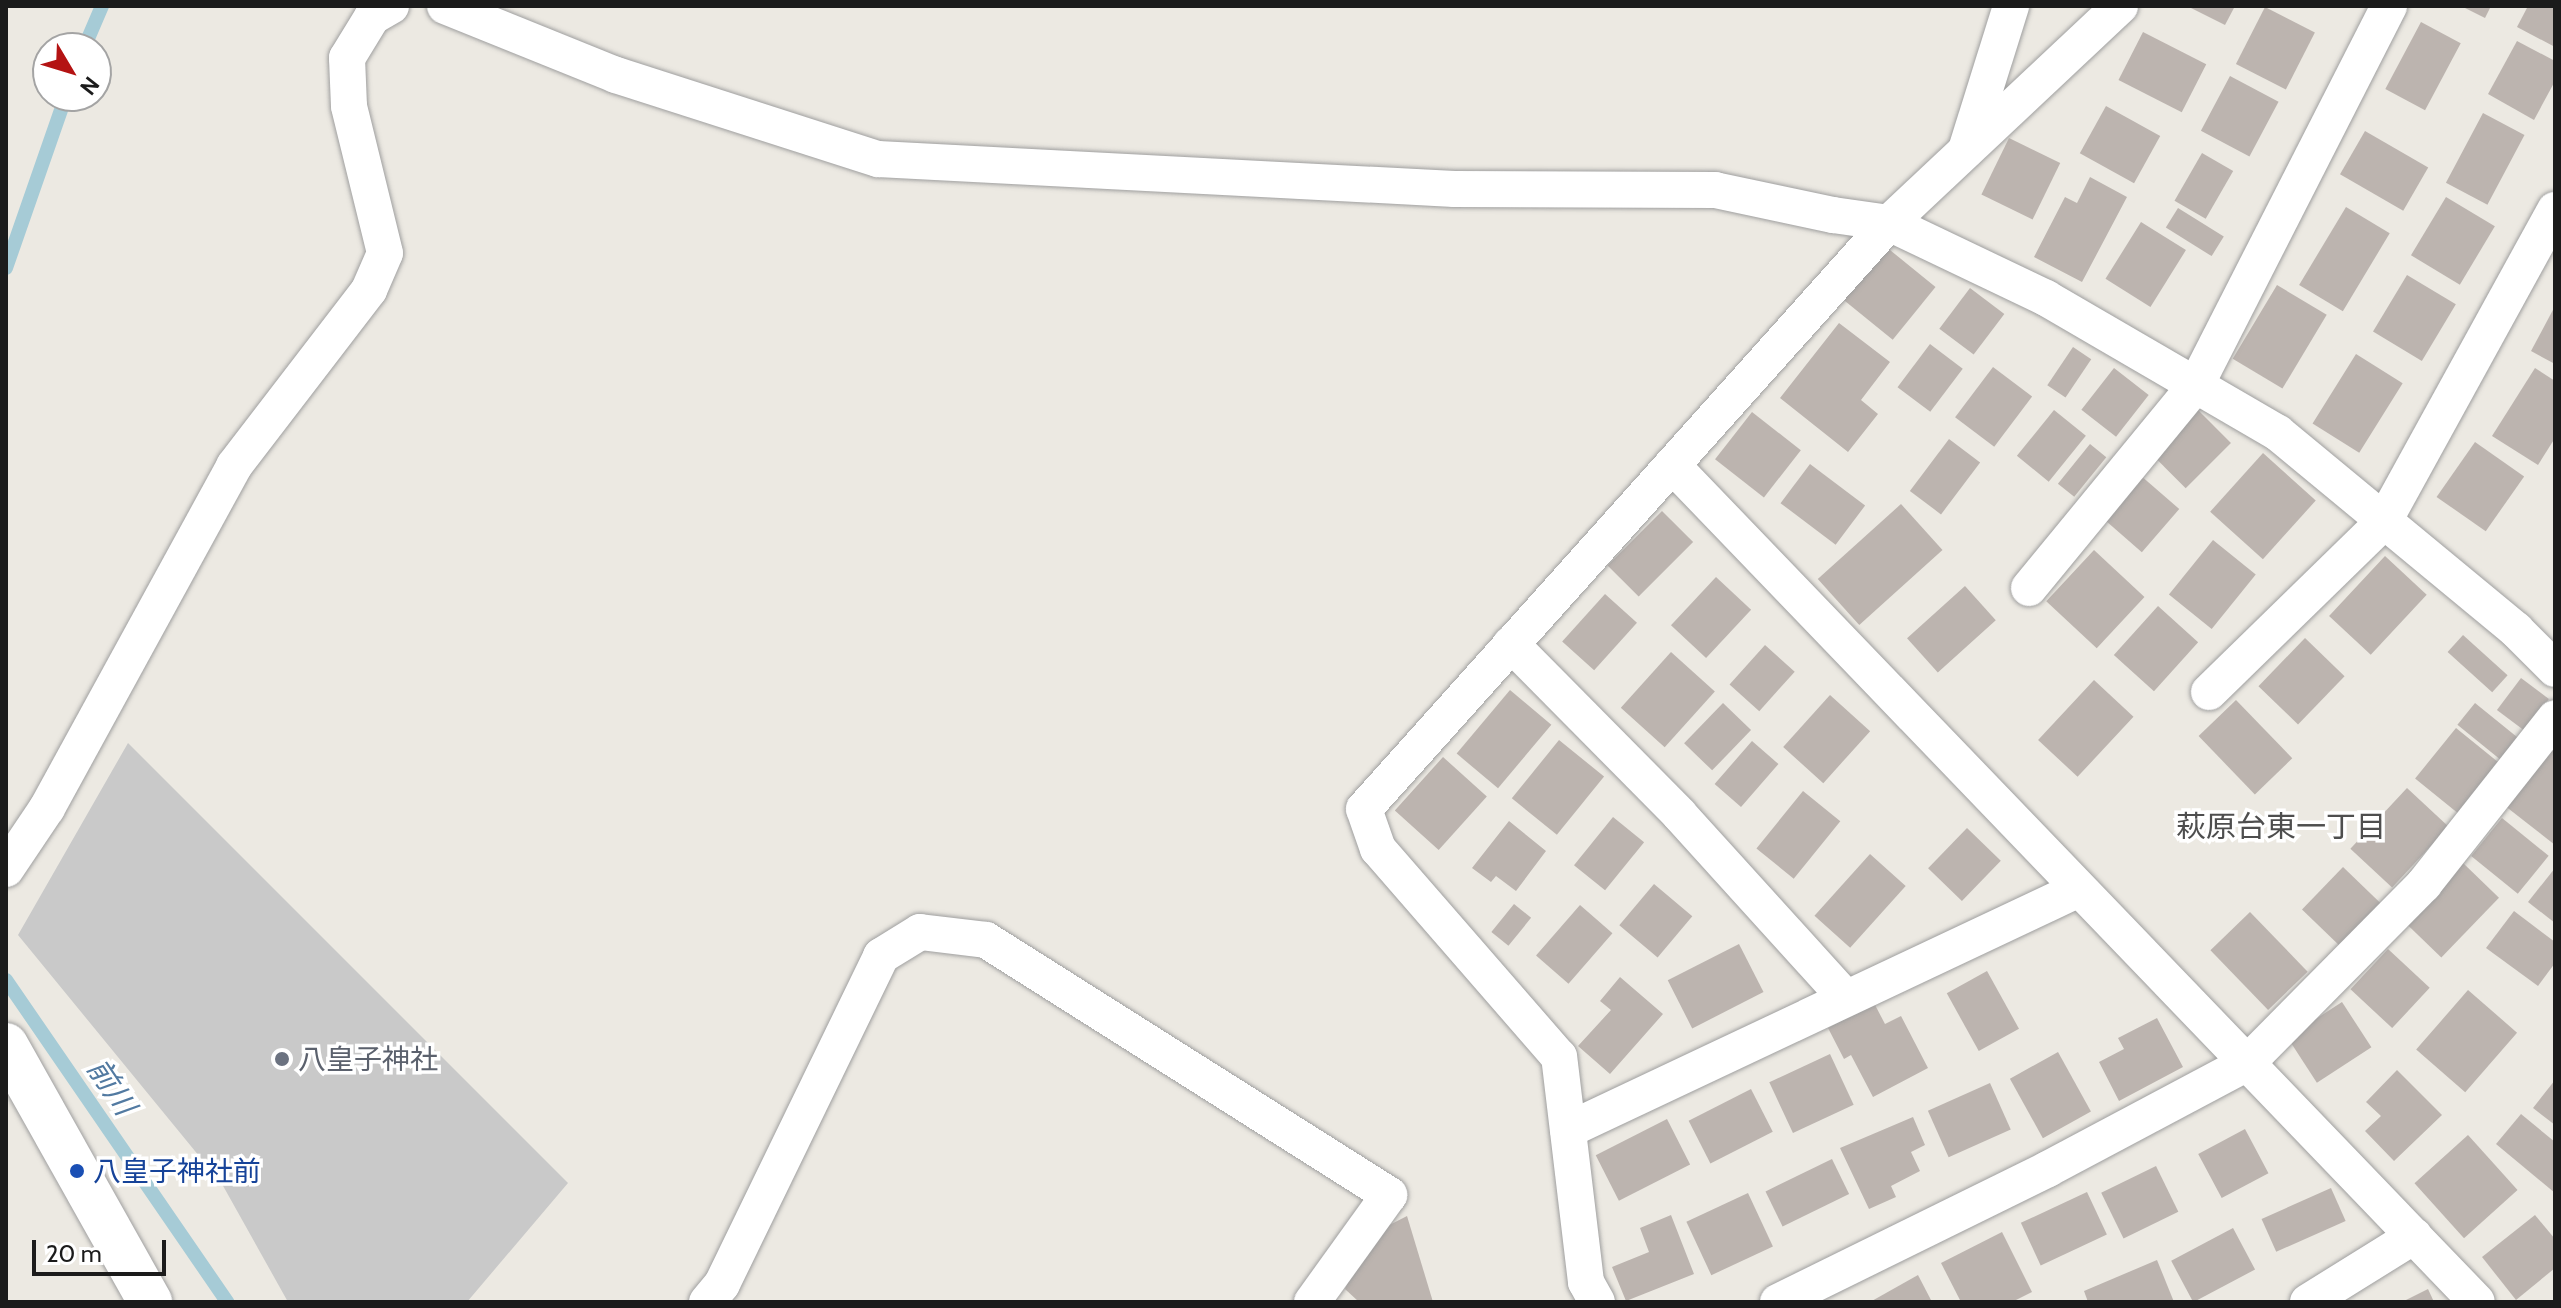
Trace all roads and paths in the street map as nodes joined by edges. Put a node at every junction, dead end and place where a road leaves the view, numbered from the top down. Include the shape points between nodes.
1 (391, 6) edge
2 (445, 6) edge
3 (2011, 6) edge
4 (2120, 6) edge
5 (2389, 6) edge
6 (1966, 151) junction
7 (2555, 210) edge
8 (1889, 223) junction
9 (2196, 385) junction
10 (1672, 465) junction
11 (2384, 521) junction
12 (2029, 588) dead end
13 (1511, 644) junction
14 (2555, 669) edge
15 (2209, 692) dead end
16 (2555, 718) edge
17 (6, 869) edge
18 (2079, 889) junction
19 (1846, 998) junction
20 (6, 1045) edge
21 (2247, 1063) junction
22 (1568, 1130) junction
23 (2414, 1236) junction
24 (150, 1302) edge
25 (707, 1302) edge
26 (1312, 1302) edge
27 (1597, 1302) edge
28 (1778, 1302) edge
29 (2308, 1302) edge
30 (2477, 1302) edge

1 - 17 street via 372,17 347,58 349,106 385,253 369,290 234,466 47,808
2 - 8 street via 616,75 878,159 1454,189 1715,190
3 - 6 street
4 - 6 street
5 - 9 street
6 - 8 street
7 - 11 street
8 - 9 street via 2046,298
8 - 10 street
9 - 11 street via 2278,433
9 - 12 street
10 - 13 street
10 - 18 street
11 - 14 street
11 - 15 street
13 - 19 street via 1679,814
13 - 22 street via 1364,809 1378,849 1559,1057
16 - 21 street via 2424,884
18 - 19 street
18 - 21 street
19 - 22 street
20 - 24 street
21 - 23 street
21 - 28 street via 2048,1169
22 - 27 street via 1586,1282
23 - 29 street
23 - 30 street
25 - 26 street via 722,1284 881,956 920,932 986,940 1389,1195

